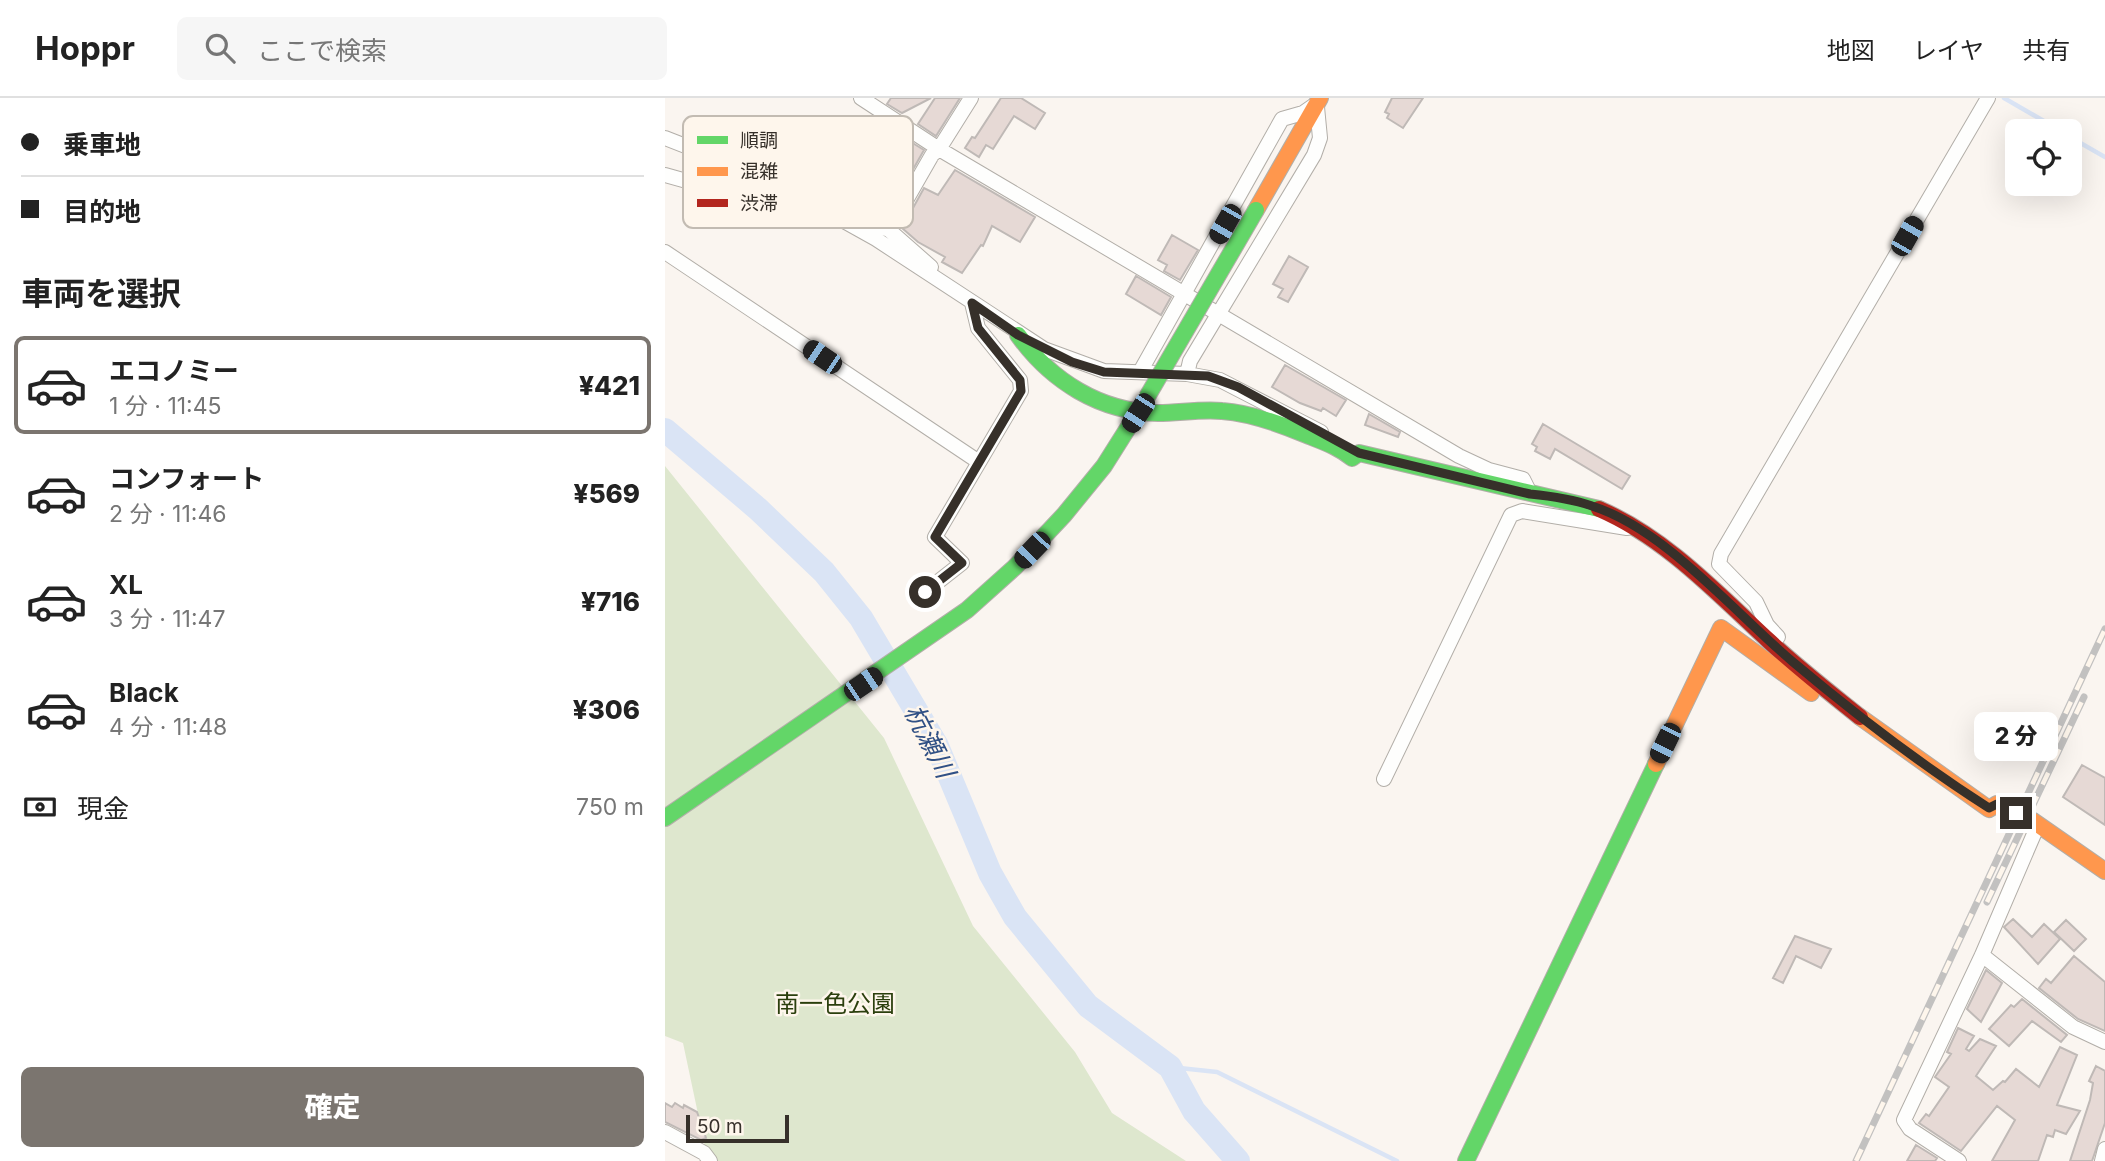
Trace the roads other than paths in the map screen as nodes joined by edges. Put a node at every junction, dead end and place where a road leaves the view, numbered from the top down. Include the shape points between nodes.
1 (861, 98) edge
2 (971, 98) edge
3 (1987, 98) edge
4 (1318, 101) edge
5 (889, 116) edge
6 (913, 132) edge
7 (665, 138) edge
8 (683, 145) edge
9 (939, 149) junction
10 (665, 175) edge
11 (683, 180) edge
12 (913, 188) edge
13 (853, 228) edge
14 (884, 228) edge
15 (889, 230) joint
16 (665, 253) edge
17 (945, 284) junction
18 (1185, 293) junction
19 (972, 303) junction
20 (1219, 312) junction
21 (1018, 335) junction
22 (1139, 372) junction
23 (1187, 373) junction
24 (1134, 419) junction
25 (1359, 453) junction
26 (979, 462) junction
27 (1530, 494) junction
28 (1631, 526) junction
29 (925, 592) dead end
30 (1790, 660) junction
31 (1850, 710) junction
32 (1384, 779) dead end
33 (665, 818) edge
34 (2037, 827) junction
35 (2105, 871) edge
36 (1982, 955) junction
37 (2105, 1042) edge
38 (665, 1132) edge
39 (2105, 1149) edge
40 (710, 1161) edge
41 (1467, 1161) edge
42 (1959, 1161) edge
43 (2102, 1161) edge

1 - 5 street
2 - 9 street
3 - 30 street via 1721,554 1720,564 1756,603 1767,625 1786,645
4 - 18 street via 1303,113 1282,118
4 - 20 street via 1320,138 1314,155
4 - 24 street, bridge
6 - 9 street
7 - 8 street
9 - 12 street
9 - 18 street
10 - 11 street
13 - 17 street
14 - 15 street
15 - 17 street
16 - 26 street
17 - 19 street
18 - 20 street
18 - 22 street
19 - 21 street
19 - 26 street via 978,328 1020,380 1021,391
20 - 23 street
20 - 27 street via 1459,456 1523,479
21 - 22 street via 1104,372
21 - 24 street via 1081,393
22 - 23 street
23 - 25 street via 1238,387
24 - 25 street via 1182,410 1233,412 1297,431 1352,458
24 - 33 street via 1064,515 967,610
25 - 27 street
26 - 29 street via 935,537 962,563
27 - 28 street via 1594,506
28 - 30 street via 1670,551
28 - 32 street via 1522,511 1511,515
30 - 31 street
31 - 34 street via 1989,808 1997,804
31 - 41 street via 1830,707 1721,628
34 - 35 street
34 - 36 street
36 - 37 street via 2073,1027
36 - 42 street via 1904,1120 1910,1129
38 - 40 street
39 - 43 street

